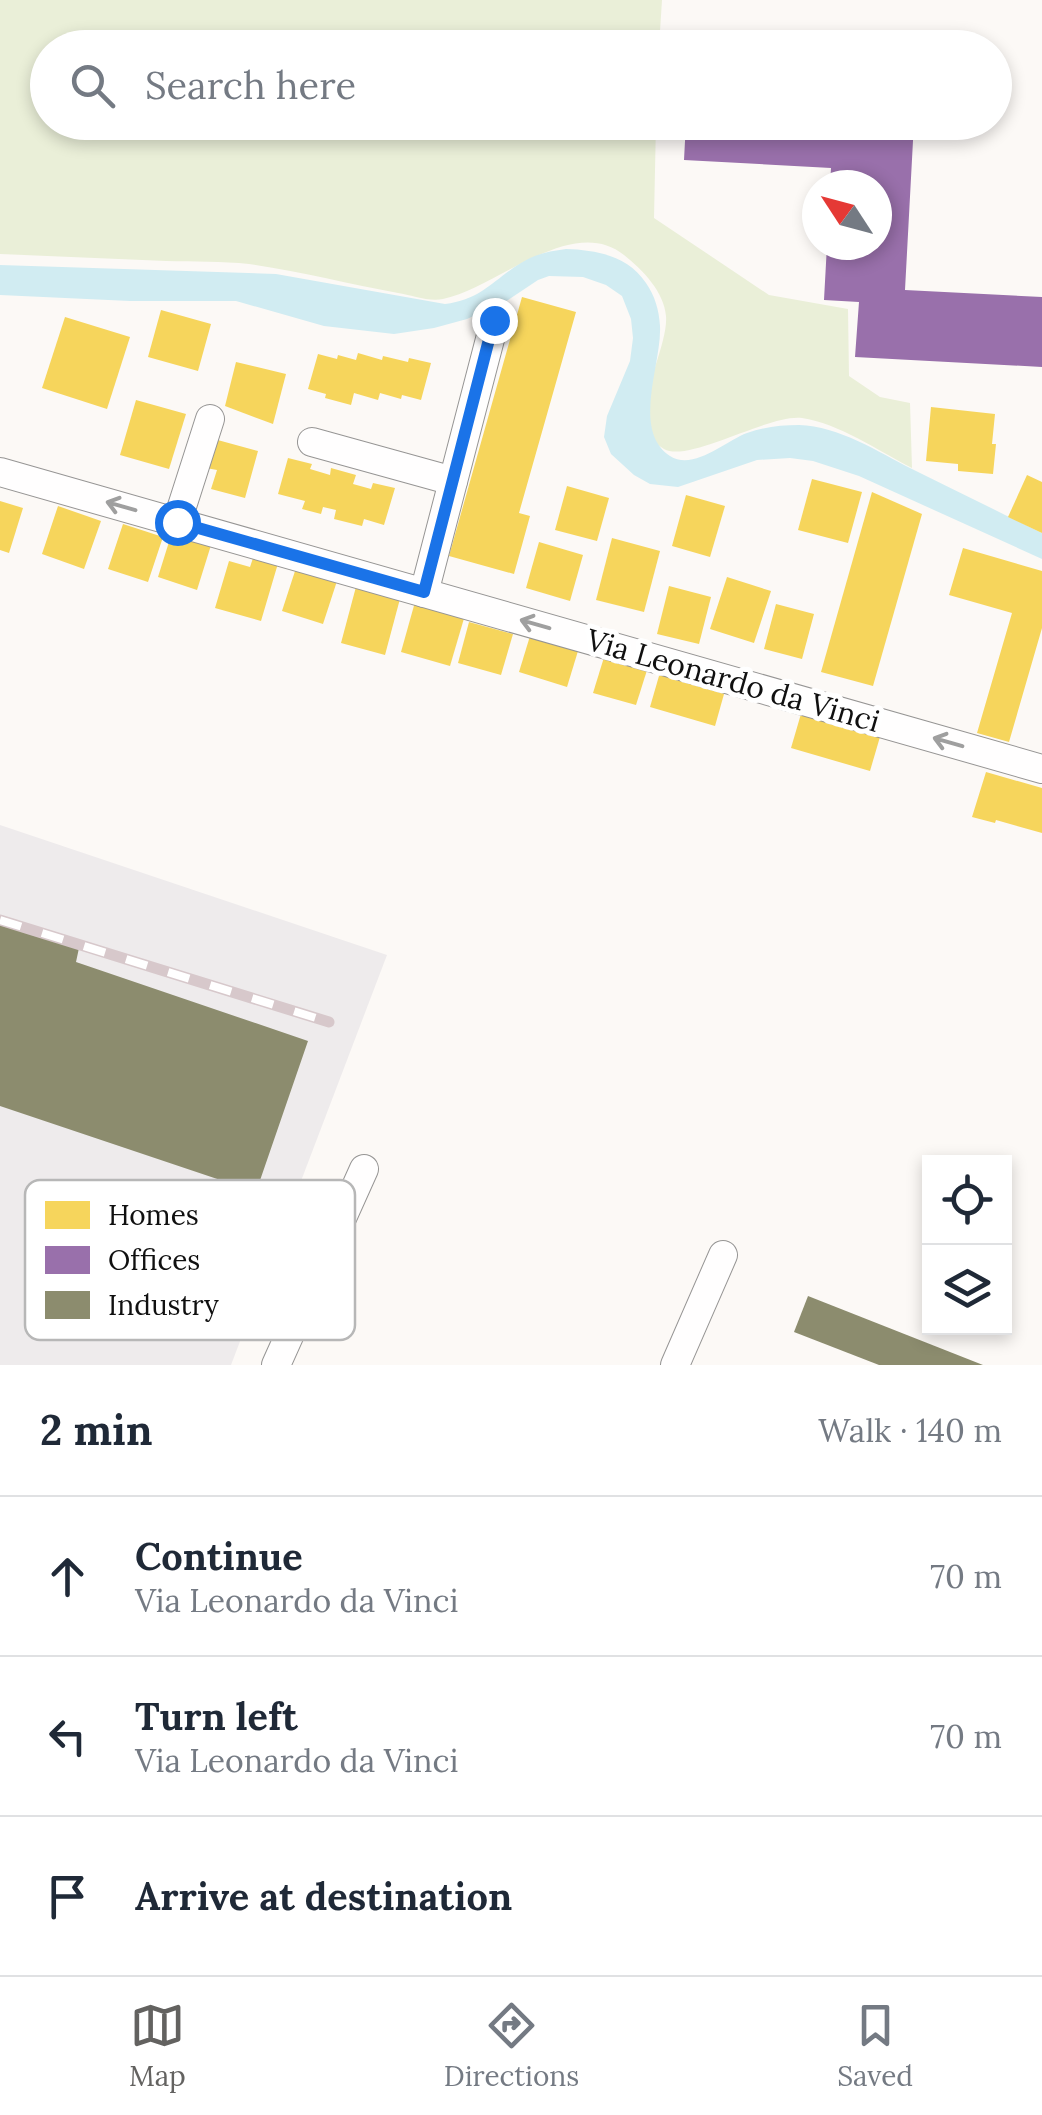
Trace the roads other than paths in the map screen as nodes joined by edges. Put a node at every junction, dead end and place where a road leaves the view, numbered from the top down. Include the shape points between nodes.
1 (494, 320) dead end
2 (210, 419) dead end
3 (312, 442) dead end
4 (0, 472) edge
5 (453, 481) junction
6 (177, 522) junction
7 (424, 592) junction
8 (1042, 769) edge
9 (364, 1169) dead end
10 (355, 1189) edge
11 (722, 1254) dead end
12 (287, 1340) edge
13 (276, 1365) edge
14 (675, 1365) edge

1 - 5 street
2 - 6 street
3 - 5 street
6 -> 4 street, Via Leonardo da Vinci
5 - 7 street
6 - 7 street, Via Leonardo da Vinci
8 -> 7 street, Via Leonardo da Vinci
9 - 10 street
11 - 14 street
12 - 13 street

